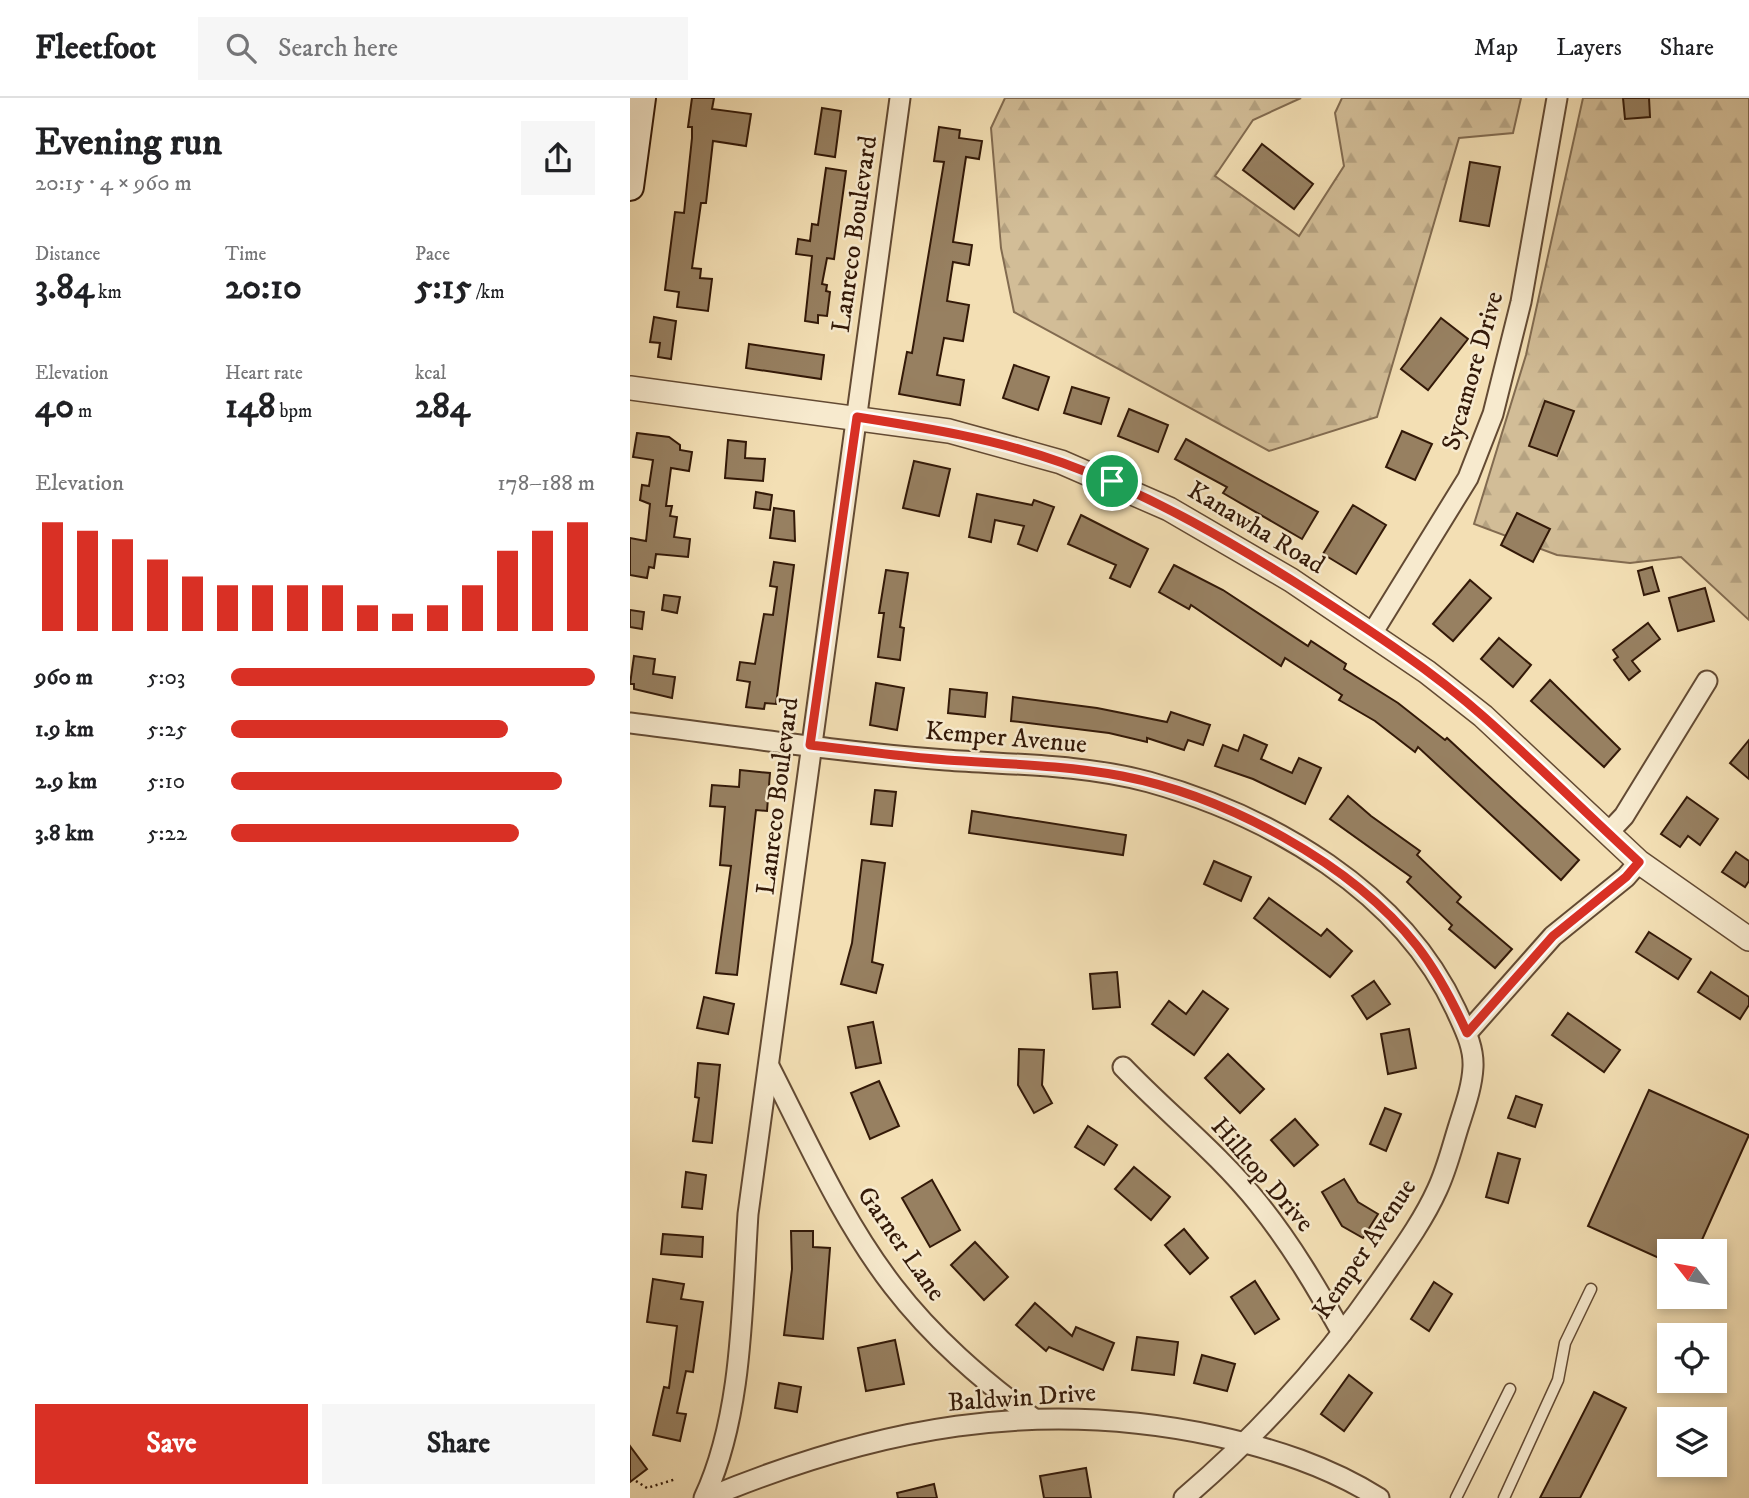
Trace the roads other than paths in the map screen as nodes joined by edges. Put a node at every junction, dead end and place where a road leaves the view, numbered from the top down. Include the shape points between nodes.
1 (642, 98) edge
2 (900, 98) edge
3 (1557, 98) edge
4 (630, 187) edge
5 (630, 388) edge
6 (857, 417) junction
7 (1373, 632) junction
8 (1707, 681) dead end
9 (630, 723) edge
10 (810, 745) junction
11 (1608, 833) junction
12 (1639, 862) junction
13 (1749, 939) edge
14 (1467, 1033) junction
15 (769, 1066) junction
16 (1123, 1067) dead end
17 (1591, 1289) dead end
18 (1342, 1333) junction
19 (1510, 1389) dead end
20 (1033, 1418) junction
21 (1245, 1443) junction
22 (705, 1498) edge
23 (1184, 1498) edge
24 (1379, 1498) edge
25 (1455, 1498) edge
26 (1504, 1498) edge

1 - 4 main road
2 - 6 street, Lanreco Boulevard
3 - 7 street, Sycamore Drive via 1521,302 1493,414 1468,478
5 - 6 street, Kanawha Road
6 - 7 street, Kanawha Road via 1009,446 1112,481 1231,543
6 - 10 street, Lanreco Boulevard
7 - 11 street, Kanawha Road via 1483,716
8 - 11 street via 1624,816
9 - 10 street, Kemper Avenue
10 - 14 street, Kemper Avenue via 1083,769 1150,783 1237,815 1317,858 1380,906 1429,963
10 - 15 street, Lanreco Boulevard
11 - 12 street, Kanawha Road
12 - 13 street, Kanawha Road
12 - 14 street via 1553,936
14 - 18 street, Kemper Avenue via 1472,1049 1470,1091 1436,1192
15 - 20 street, Garner Lane via 835,1194 893,1286 961,1361
15 - 22 street, Lanreco Boulevard via 748,1214 735,1371 717,1465
16 - 18 street, Hilltop Drive via 1257,1202 1309,1274
17 - 26 lane via 1565,1343 1558,1380
18 - 21 street, Kemper Avenue
19 - 25 lane
20 - 21 street, Baldwin Drive via 1139,1421
20 - 22 street, Baldwin Drive via 935,1430 825,1454
21 - 23 street, Kemper Avenue
21 - 24 street, Baldwin Drive via 1324,1467

